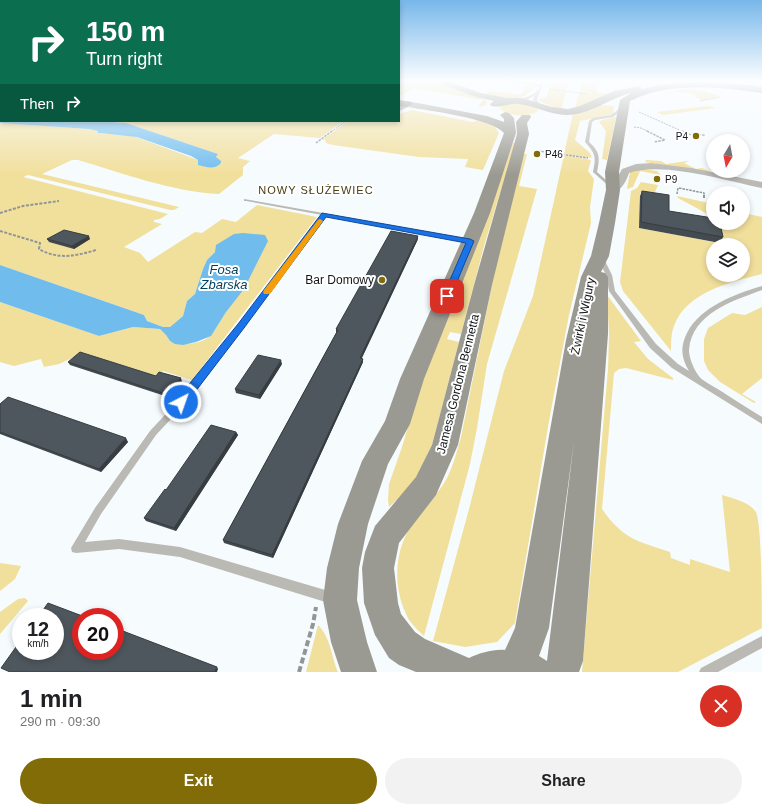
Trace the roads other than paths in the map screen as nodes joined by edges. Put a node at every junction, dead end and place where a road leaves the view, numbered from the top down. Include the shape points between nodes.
1 (453, 112) edge
2 (513, 112) edge
3 (513, 112) edge
4 (515, 112) edge
5 (616, 112) edge
6 (622, 112) edge
7 (762, 185) edge
8 (613, 190) junction
9 (246, 200) dead end
10 (325, 215) junction
11 (470, 241) junction
12 (600, 256) junction
13 (762, 288) edge
14 (698, 379) junction
15 (762, 421) edge
16 (340, 600) junction
17 (762, 642) edge
18 (565, 661) dead end
19 (525, 670) edge
20 (360, 672) edge
21 (459, 672) edge
22 (479, 672) edge
23 (705, 672) edge

1 - 2 main road via 481,117 504,126
3 - 11 main road, Jamesa Gordona Bennetta via 482,213
4 - 21 main road, Jamesa Gordona Bennetta via 521,122 523,134 483,285 445,445 426,486 386,536 378,568 383,610 387,622 402,645 412,652
5 - 8 lane via 590,122 587,142 596,150 598,157 595,172
6 - 8 main road, Żwirki i Wigury via 612,172
7 - 8 street via 666,167 641,166 625,171
8 - 12 main road, Żwirki i Wigury
9 - 10 lane
10 - 11 lane
10 - 16 lane via 190,392 153,432 98,511 76,548 119,544 180,552
11 - 16 main road, Jamesa Gordona Bennetta via 412,379 397,424 375,461 366,483 345,555
12 - 14 lane via 609,275 612,291 653,346 675,366
12 - 18 main road, Żwirki i Wigury via 598,334
12 - 19 main road, Żwirki i Wigury via 590,277 577,340
13 - 14 lane via 724,303 699,319 690,332 686,346 686,360
14 - 15 lane
16 - 20 main road, Jamesa Gordona Bennetta
17 - 23 lane
19 - 22 main road via 499,668

